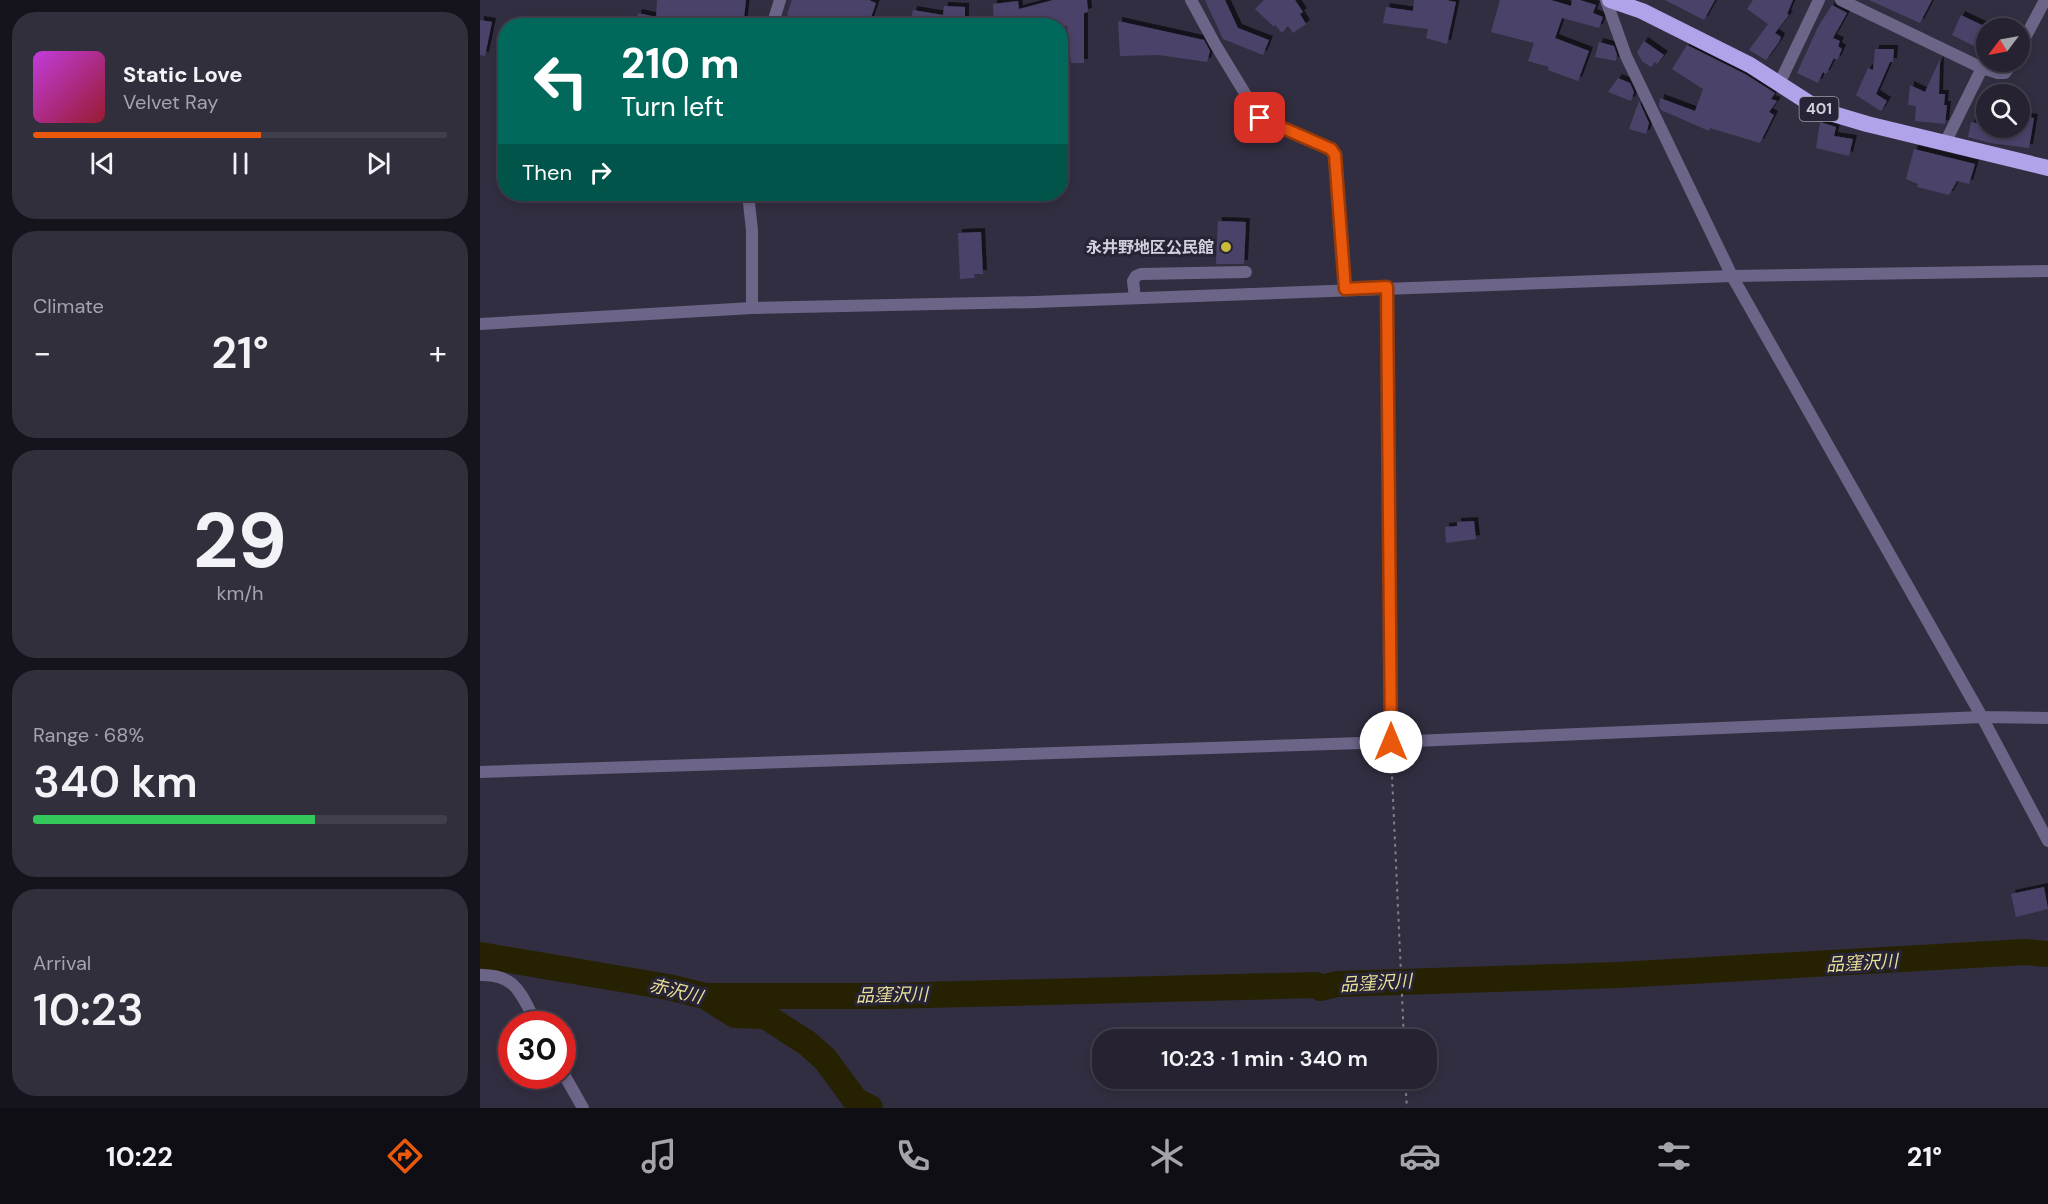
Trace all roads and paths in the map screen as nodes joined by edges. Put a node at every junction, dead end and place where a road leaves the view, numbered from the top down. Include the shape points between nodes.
1 (780, 0) edge
2 (1191, 0) edge
3 (1608, 0) edge
4 (1819, 0) edge
5 (1841, 0) edge
6 (2044, 2) dead end
7 (774, 18) edge
8 (2030, 29) edge
9 (1976, 65) edge
10 (1980, 72) edge
11 (1779, 84) junction
12 (1946, 143) junction
13 (2048, 168) edge
14 (749, 201) edge
15 (2048, 271) edge
16 (1245, 272) dead end
17 (1732, 276) junction
18 (1387, 287) junction
19 (1345, 289) junction
20 (1135, 298) junction
21 (752, 308) junction
22 (480, 324) edge
23 (1982, 717) junction
24 (2048, 718) edge
25 (1391, 742) junction
26 (480, 772) edge
27 (2048, 841) edge
28 (480, 975) edge
29 (530, 1011) edge
30 (1404, 1029) edge
31 (572, 1089) edge
32 (1406, 1089) edge
33 (583, 1108) edge
34 (1407, 1108) edge

1 - 7 street
2 - 19 street via 1260,118 1331,149 1335,155
3 - 11 highway, 401 via 1652,16 1750,65
3 - 17 street via 1626,56
4 - 11 street
5 - 9 street
6 - 8 street
10 - 12 street
11 - 12 highway, 401 via 1820,110
12 - 13 highway, 401
14 - 21 street
15 - 17 street
16 - 20 street via 1141,274 1134,281
17 - 18 street
17 - 23 street
18 - 19 street
18 - 25 street
19 - 20 street
20 - 21 street
21 - 22 street
23 - 24 street
23 - 25 street
23 - 27 street
25 - 26 street
25 - 30 path
28 - 29 street via 496,975 514,983
31 - 33 street
32 - 34 path

